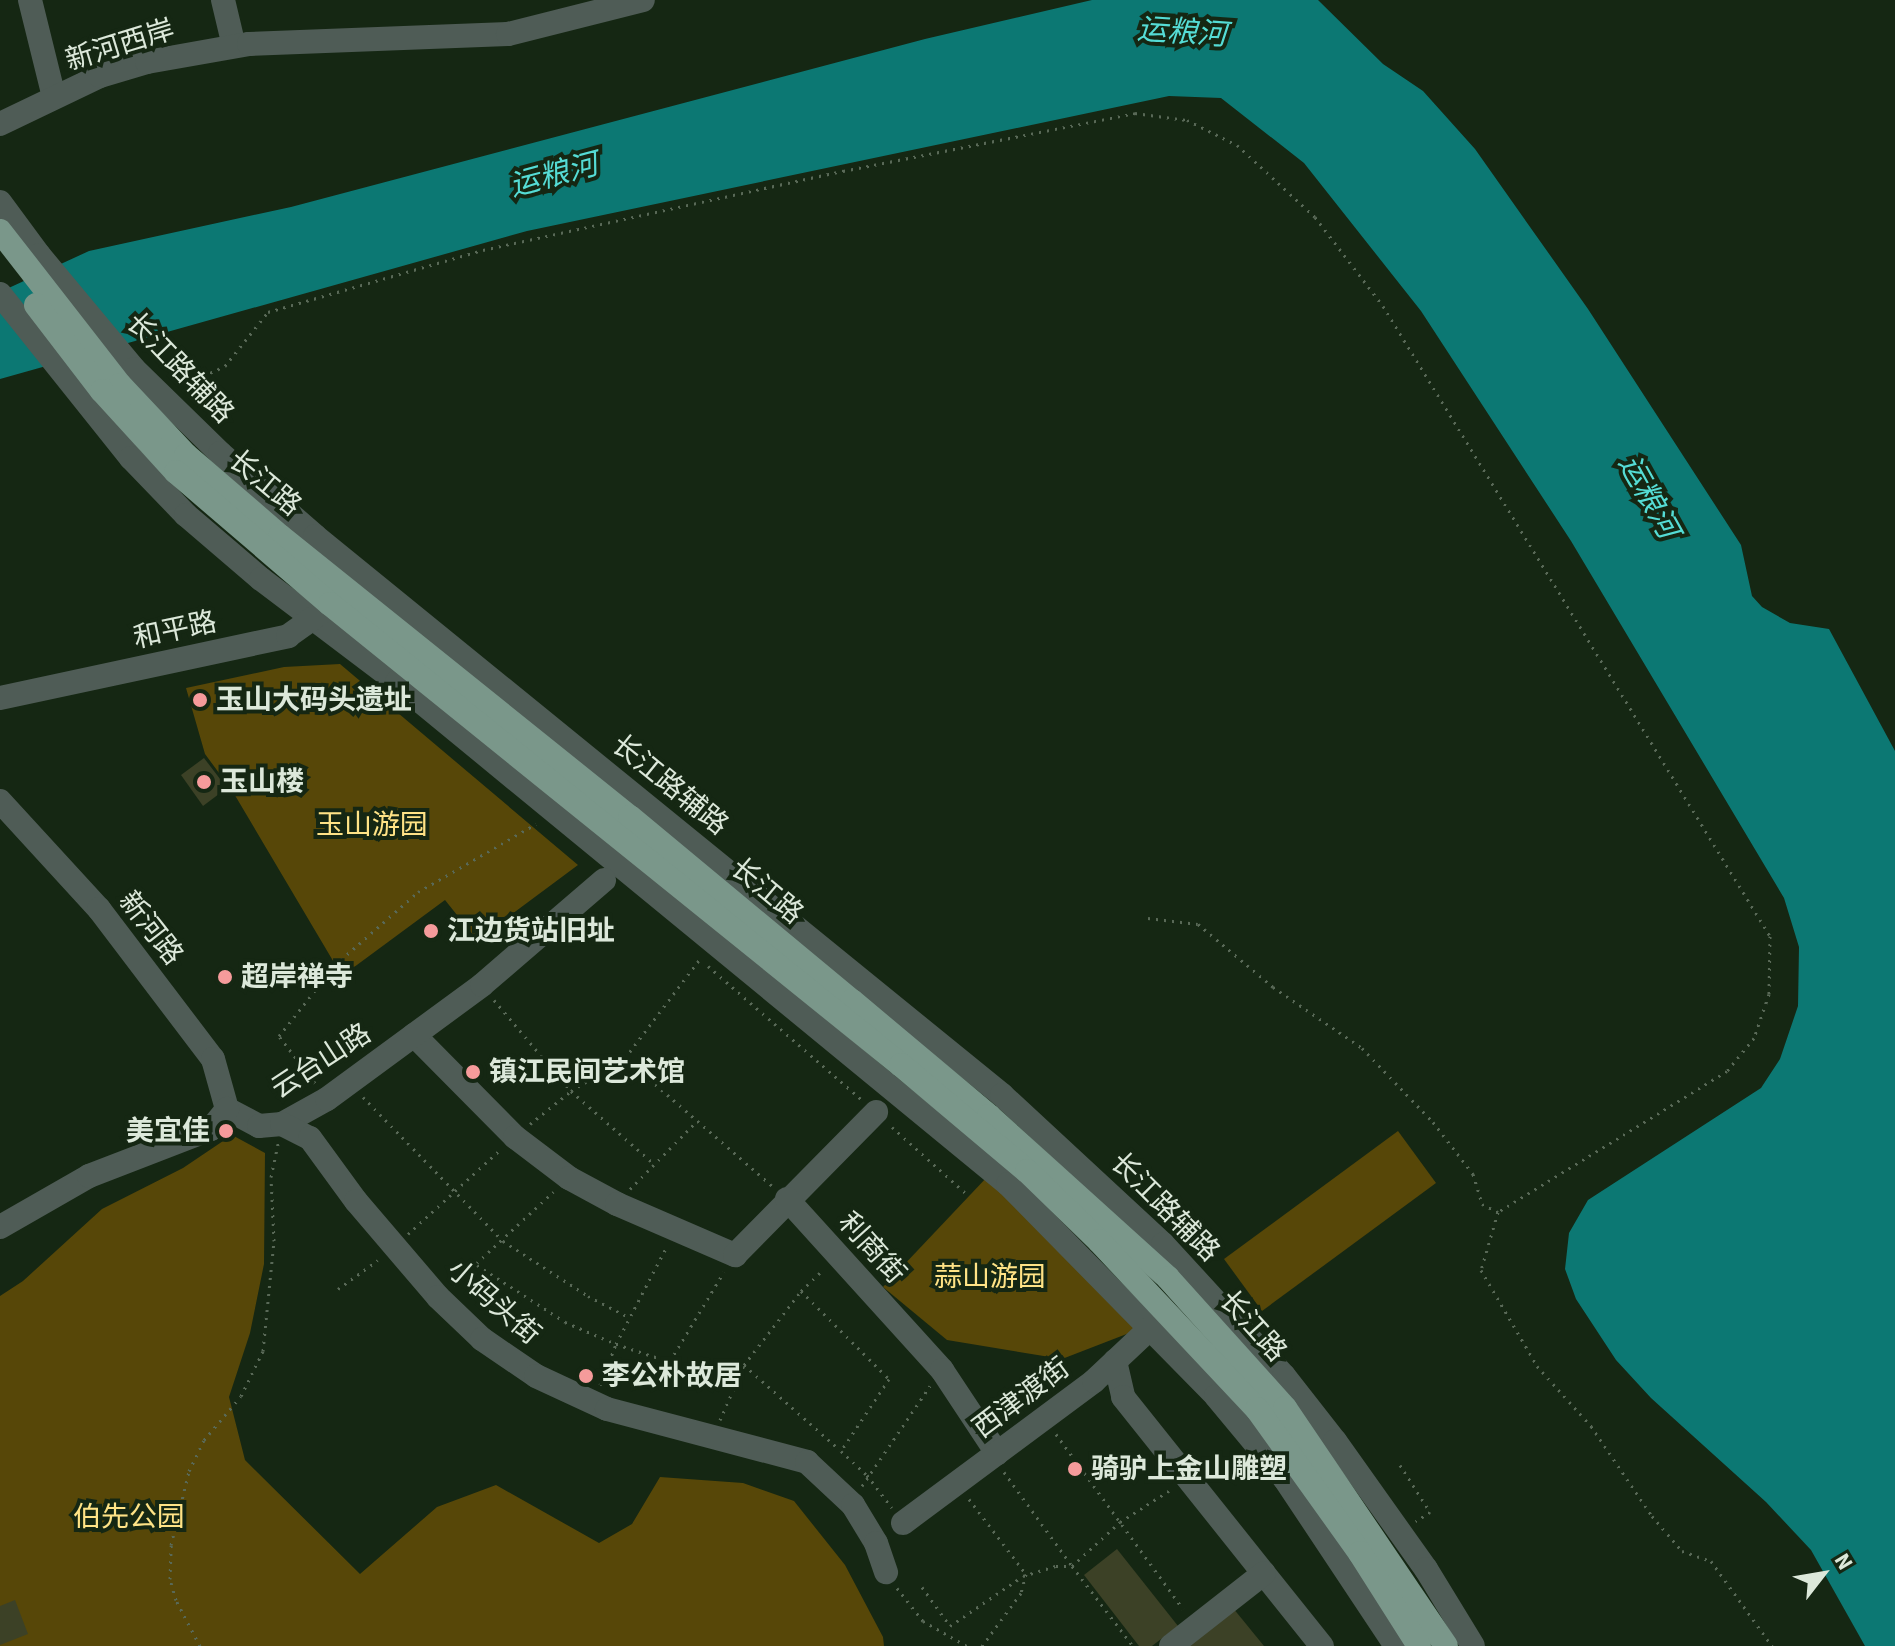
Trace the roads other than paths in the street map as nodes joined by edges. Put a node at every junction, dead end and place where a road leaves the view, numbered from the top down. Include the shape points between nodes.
1 (30, 0) edge
2 (223, 0) edge
3 (643, 0) edge
4 (234, 46) junction
5 (54, 97) junction
6 (0, 124) edge
7 (0, 202) edge
8 (0, 231) edge
9 (15, 270) edge
10 (111, 387) junction
11 (330, 604) junction
12 (0, 698) edge
13 (0, 801) edge
14 (604, 880) dead end
15 (414, 1035) junction
16 (227, 1109) junction
17 (876, 1112) road end
18 (282, 1124) junction
19 (787, 1199) junction
20 (0, 1227) edge
21 (1168, 1311) junction
22 (1150, 1328) junction
23 (1115, 1361) junction
24 (997, 1453) junction
25 (903, 1523) road end
26 (886, 1572) road end
27 (1264, 1573) junction
28 (1171, 1646) edge
29 (1322, 1646) edge
30 (1396, 1646) edge
31 (1419, 1646) edge
32 (1446, 1646) edge
33 (1473, 1646) edge

1 - 5 street
2 - 4 street
3 - 4 street, 新河西岸 via 508,34
4 - 5 street, 新河西岸 via 147,62
5 - 6 street, 新河西岸
7 - 9 street, 长江路辅路
8 - 9 main road, 长江路
9 - 10 main road, 长江路
9 - 10 street, 长江路辅路
10 - 11 main road, 长江路 via 186,455
10 - 11 street, 长江路辅路 via 131,458 186,515
10 - 33 street, 长江路辅路 via 162,395 315,536 867,983 1103,1186 1284,1376 1426,1569
11 - 12 street, 和平路 via 288,636
11 - 21 main road, 长江路 via 992,1142
11 - 22 street, 长江路辅路 via 397,682 1008,1184
11 - 32 main road, 长江路 via 642,826 989,1116 1168,1278 1285,1408
13 - 16 street, 新河路 via 99,909 213,1059
14 - 15 street, 云台山路 via 482,985
15 - 18 street, 云台山路 via 327,1099
15 - 19 street via 515,1137 569,1178 617,1204 735,1255
16 - 18 street, 云台山路 via 259,1126
16 - 20 street via 211,1129 89,1176
17 - 19 street
18 - 26 street, 小码头街 via 310,1138 438,1297 482,1339 536,1376 593,1403 807,1462 853,1505
19 - 24 street, 利商街 via 942,1370
21 - 22 street, 西津渡街
21 - 31 main road, 长江路 via 1284,1444
22 - 23 street, 西津渡街
22 - 30 street, 长江路辅路 via 1285,1479
23 - 24 street, 西津渡街
23 - 27 street via 1123,1397
24 - 25 street, 西津渡街
27 - 28 street
27 - 29 street

